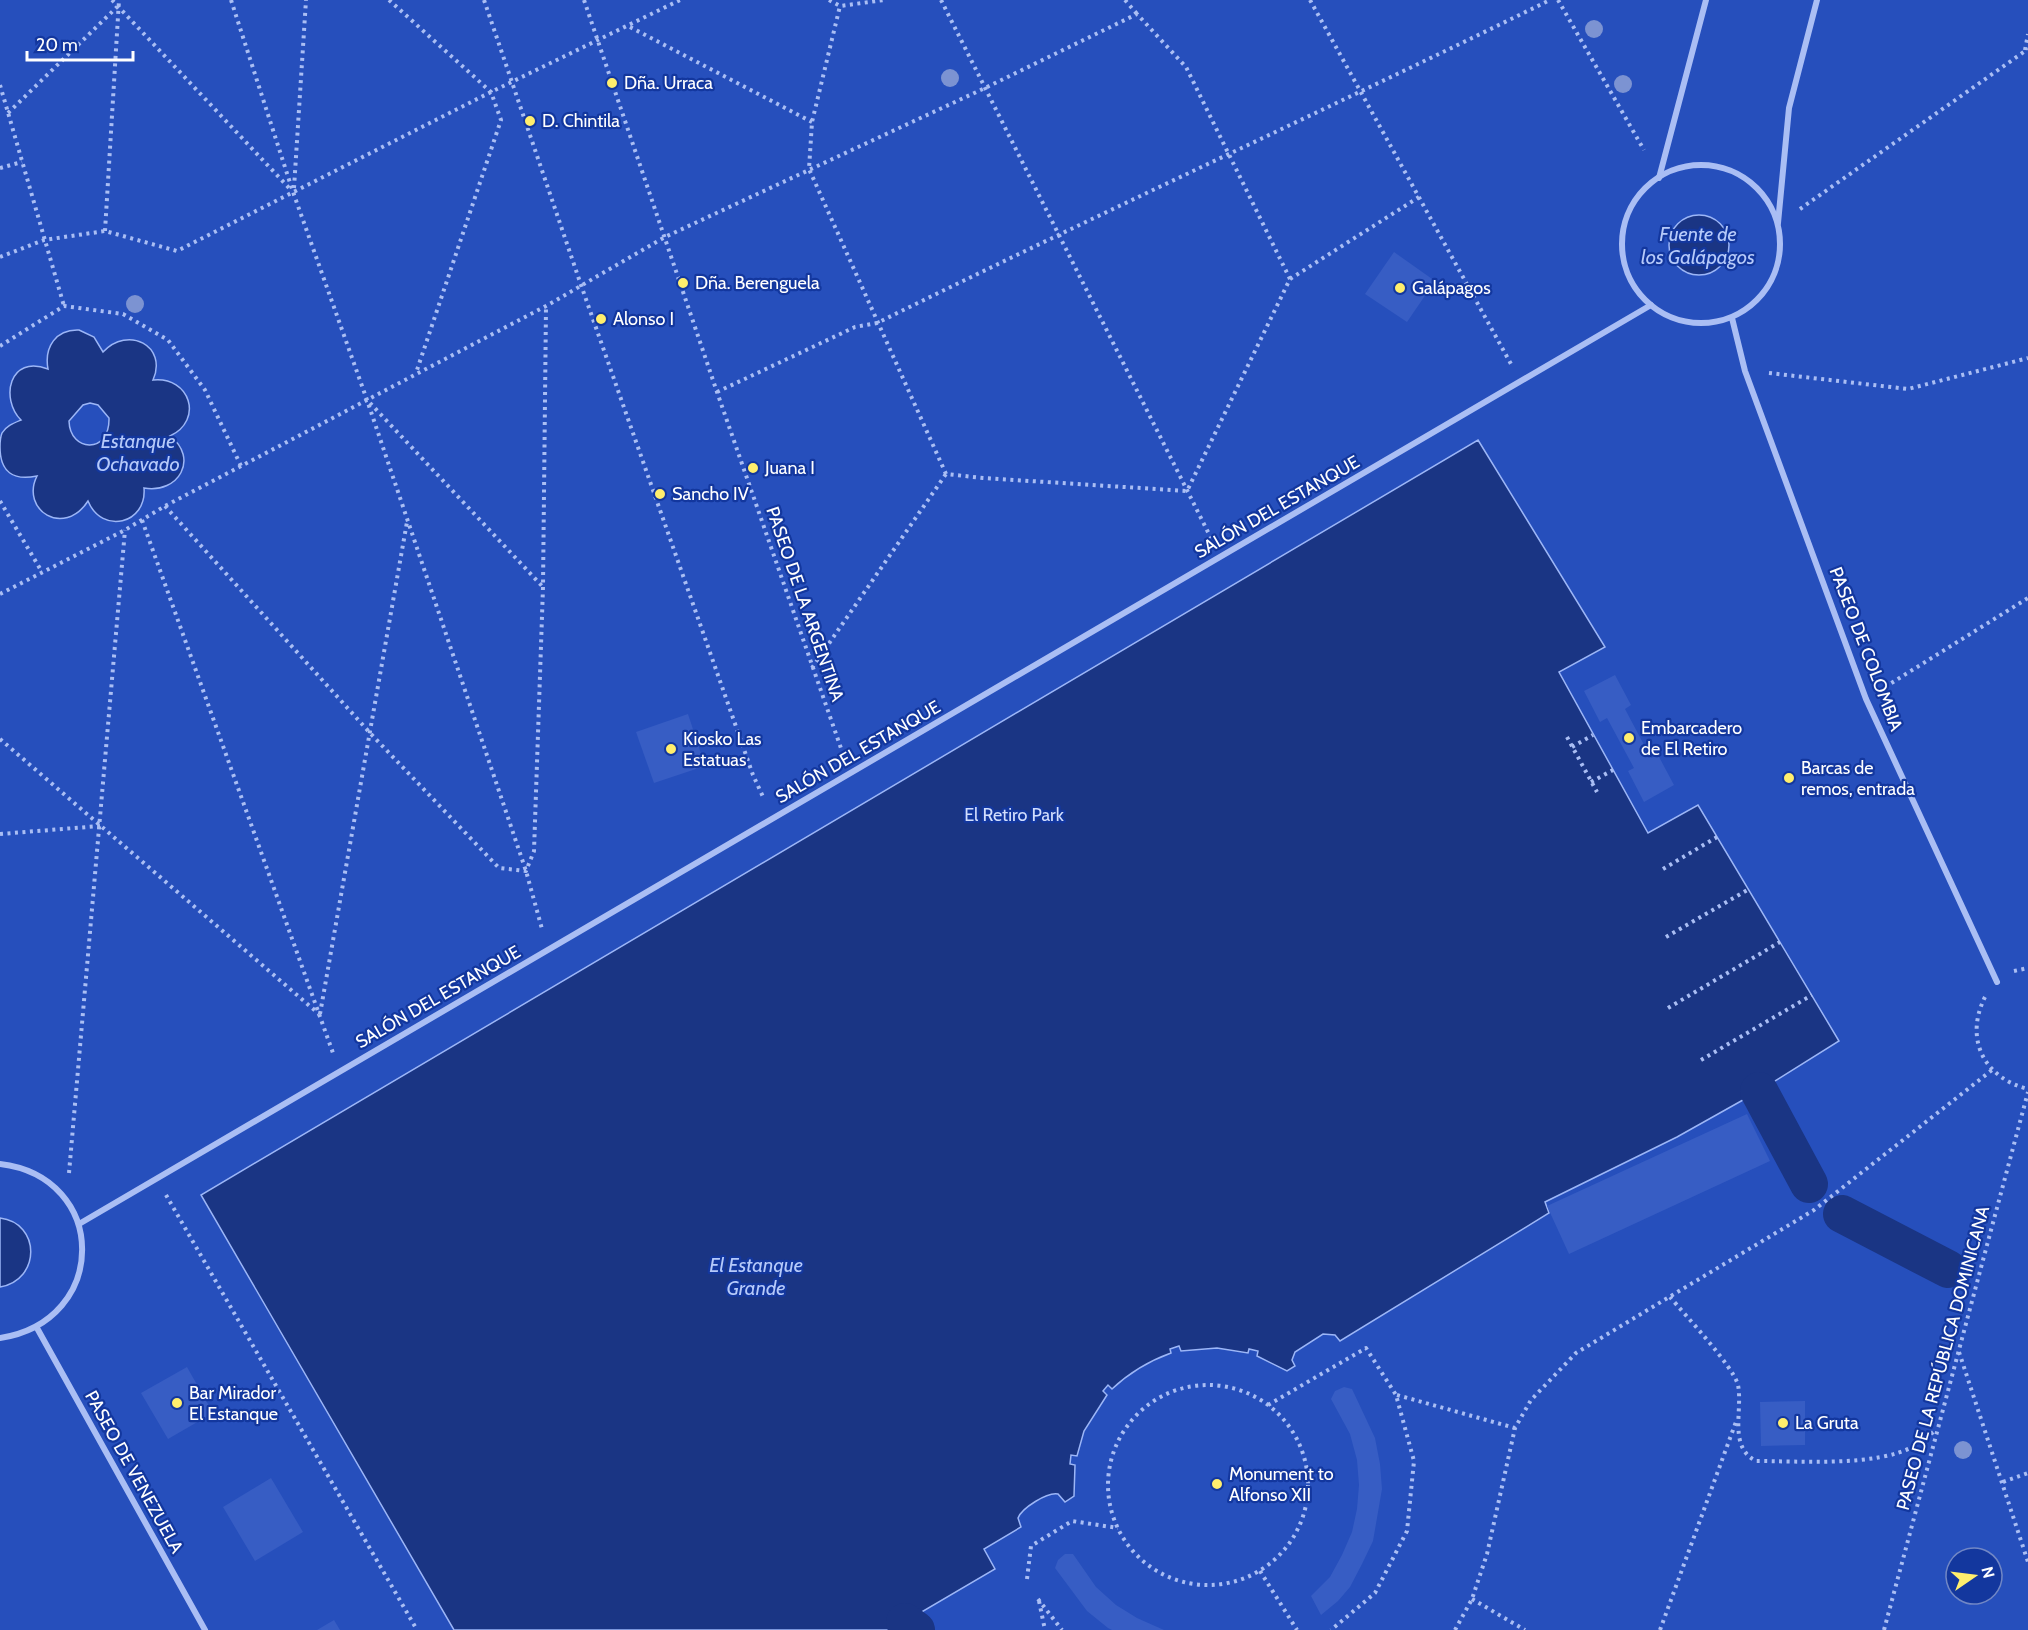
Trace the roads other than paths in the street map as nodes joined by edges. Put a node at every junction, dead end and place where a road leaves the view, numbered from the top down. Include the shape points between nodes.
1 (1706, 0) edge
2 (1817, 0) edge
3 (1659, 178) junction
4 (1778, 225) junction
5 (1651, 305) junction
6 (1732, 318) junction
7 (1997, 982) dead end
8 (0, 1164) edge
9 (79, 1224) junction
10 (37, 1328) junction
11 (0, 1338) edge
12 (205, 1630) edge

1 - 3 street
2 - 4 street via 1789,108
3 - 4 street via 1686,166 1726,169 1759,190
3 - 5 street via 1639,195 1630,210 1622,244 1630,278
4 - 6 street via 1776,269 1766,290
5 - 6 street via 1690,323
5 - 9 street, SALÓN DEL ESTANQUE
6 - 7 street, PASEO DE COLOMBIA via 1744,371 1866,699
8 - 9 street via 19,1166 46,1179 67,1200
9 - 10 street via 83,1244 76,1284 60,1309
10 - 11 street
10 - 12 street, PASEO DE VENEZUELA

